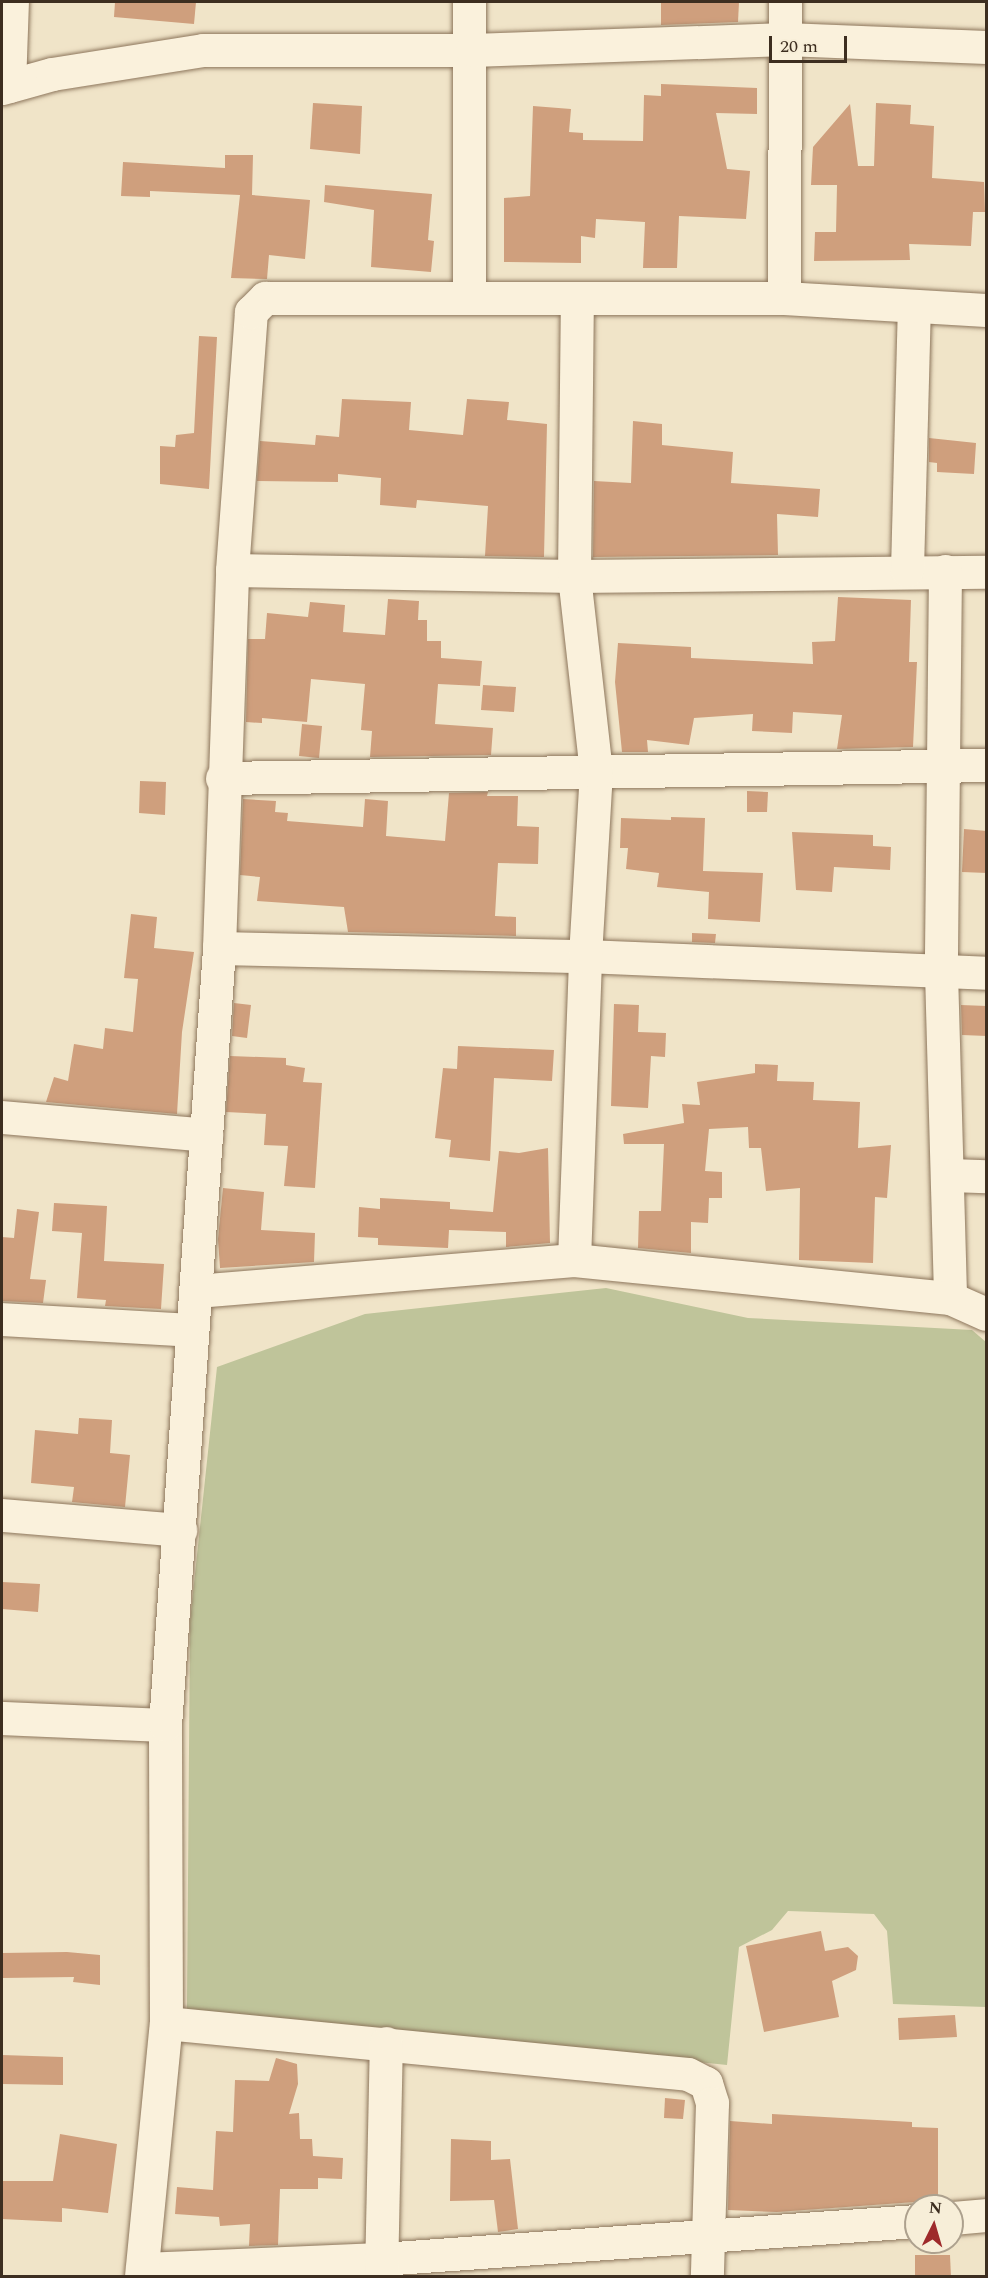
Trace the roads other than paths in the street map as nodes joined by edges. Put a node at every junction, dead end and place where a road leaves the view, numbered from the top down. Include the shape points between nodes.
1 (12, 2) edge
2 (469, 2) edge
3 (785, 2) edge
4 (785, 39) junction
5 (987, 47) edge
6 (472, 50) junction
7 (5, 87) edge
8 (469, 298) junction
9 (577, 298) junction
10 (784, 298) junction
11 (914, 306) junction
12 (987, 310) edge
13 (232, 570) junction
14 (907, 570) junction
15 (945, 571) junction
16 (987, 572) edge
17 (574, 576) junction
18 (942, 764) junction
19 (987, 765) edge
20 (596, 772) junction
21 (222, 778) junction
22 (219, 948) junction
23 (585, 956) junction
24 (941, 972) junction
25 (987, 973) edge
26 (2, 1118) edge
27 (206, 1135) junction
28 (950, 1175) junction
29 (987, 1176) edge
30 (574, 1260) junction
31 (196, 1291) junction
32 (950, 1298) junction
33 (987, 1314) edge
34 (2, 1319) edge
35 (192, 1330) junction
36 (2, 1515) edge
37 (180, 1530) junction
38 (2, 1718) edge
39 (165, 1725) junction
40 (165, 2023) junction
41 (386, 2043) junction
42 (987, 2215) edge
43 (964, 2217) edge
44 (904, 2222) edge
45 (708, 2237) junction
46 (381, 2268) edge
47 (142, 2273) edge
48 (707, 2277) edge

1 - 7 street
2 - 6 street
3 - 4 street
4 - 5 street
4 - 6 street
4 - 10 street
6 - 7 street via 203,50 52,74
6 - 8 street
8 - 9 street
8 - 13 street via 265,298 256,304 251,312
9 - 10 street
9 - 17 street
10 - 11 street
11 - 12 street
11 - 14 street
13 - 17 street
13 - 21 street
14 - 15 street
14 - 17 street
15 - 16 street
15 - 18 street
17 - 20 street
18 - 19 street
18 - 20 street
18 - 24 street
20 - 21 street
20 - 23 street
21 - 22 street
22 - 23 street
22 - 27 street
23 - 24 street
23 - 30 street
24 - 25 street
24 - 28 street
26 - 27 street
27 - 31 street
28 - 29 street
28 - 32 street
30 - 31 street
30 - 32 street
31 - 35 street
32 - 33 street
34 - 35 street
35 - 37 street
36 - 37 street
37 - 39 street
38 - 39 street
39 - 40 street
40 - 41 street
40 - 47 street
41 - 45 street via 688,2074 706,2083 712,2103
41 - 46 street
42 - 43 street
44 - 45 street
45 - 46 street
45 - 48 street
46 - 47 street

